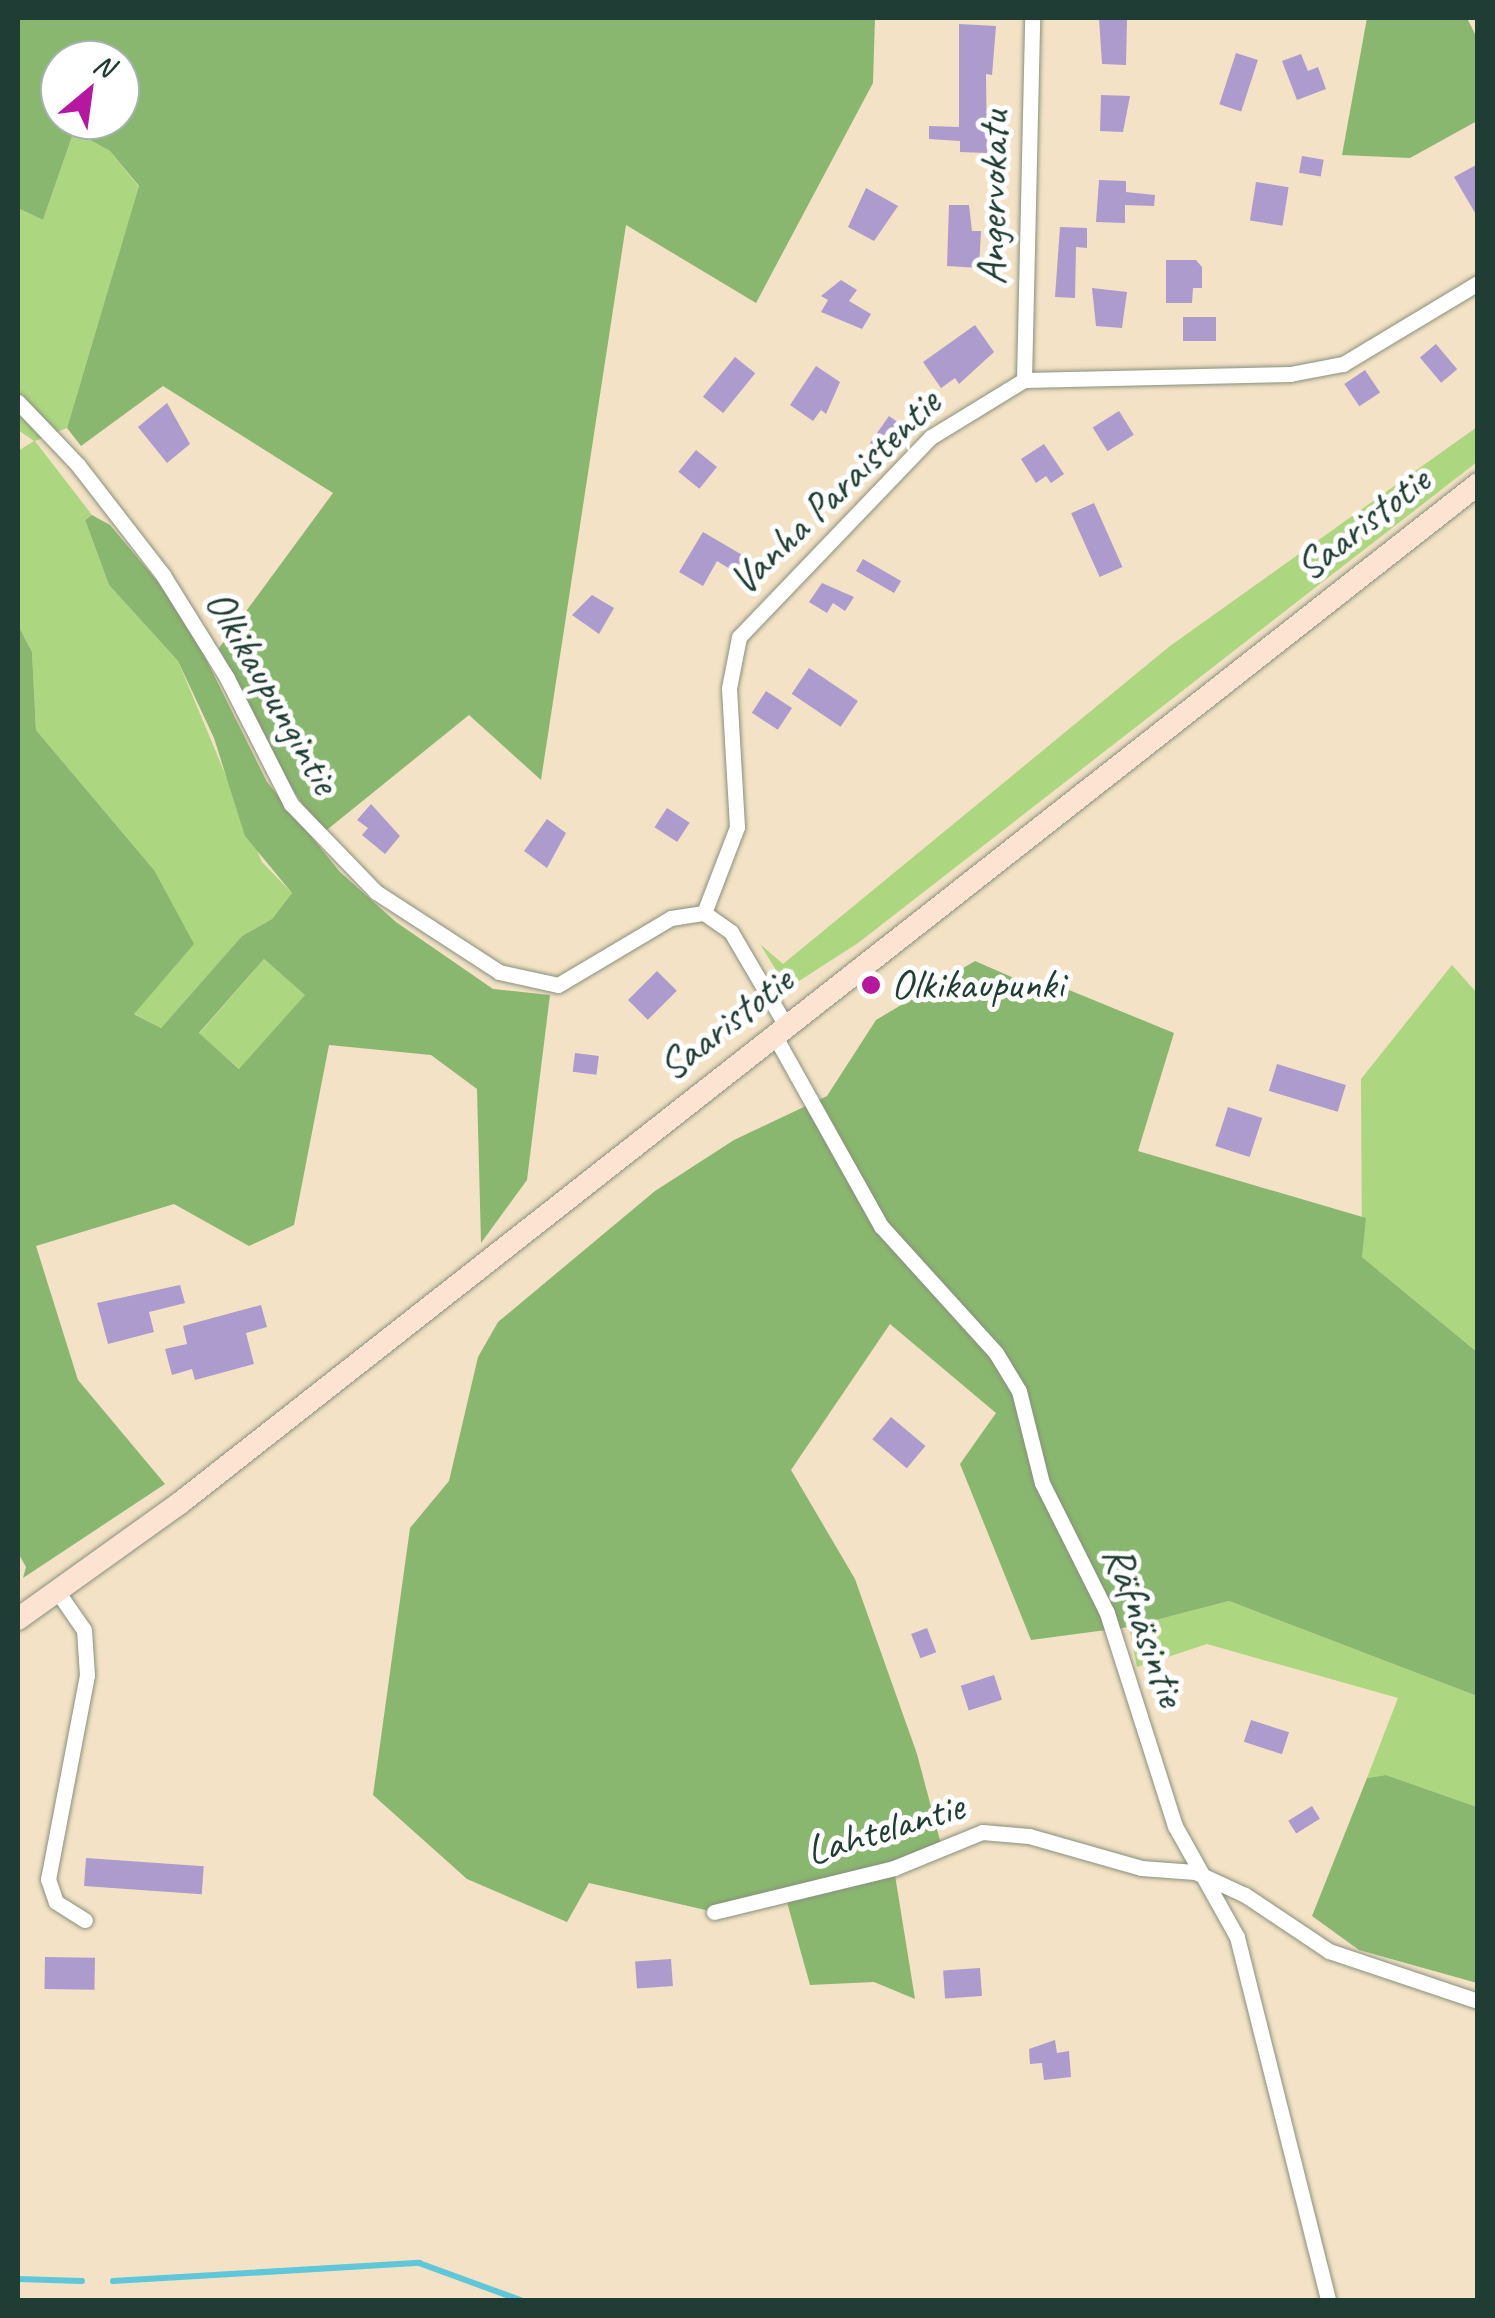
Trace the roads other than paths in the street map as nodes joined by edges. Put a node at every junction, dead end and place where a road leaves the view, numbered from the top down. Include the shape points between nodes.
1 (1032, 18) edge
2 (1478, 283) edge
3 (1024, 380) junction
4 (18, 402) edge
5 (1478, 484) edge
6 (704, 913) junction
7 (779, 1029) junction
8 (58, 1592) junction
9 (18, 1619) edge
10 (1195, 1872) junction
11 (714, 1912) dead end
12 (85, 1920) dead end
13 (1478, 2001) edge
14 (1328, 2300) edge

1 - 3 street, Angervokatu
2 - 3 street, Vanha Paraistentie via 1369,352 1315,371
3 - 6 street, Vanha Paraistentie via 931,437 740,637 729,688 737,827
4 - 6 street, Olkikaupungintie via 78,465 162,575 227,678 291,804 376,892 499,972 558,985 671,918
5 - 7 main road, Saaristotie
6 - 7 street via 731,932
7 - 8 main road, Saaristotie
7 - 10 street, Räfnäsintie via 882,1226 996,1353 1019,1391 1042,1483 1107,1613
8 - 9 main road, Saaristotie
8 - 12 street via 84,1630 87,1674 48,1878 56,1902
10 - 11 street, Lahtelantie via 1141,1868 1078,1847 982,1832 894,1868
10 - 13 street via 1330,1951
10 - 14 street, Räfnäsintie via 1236,1938

